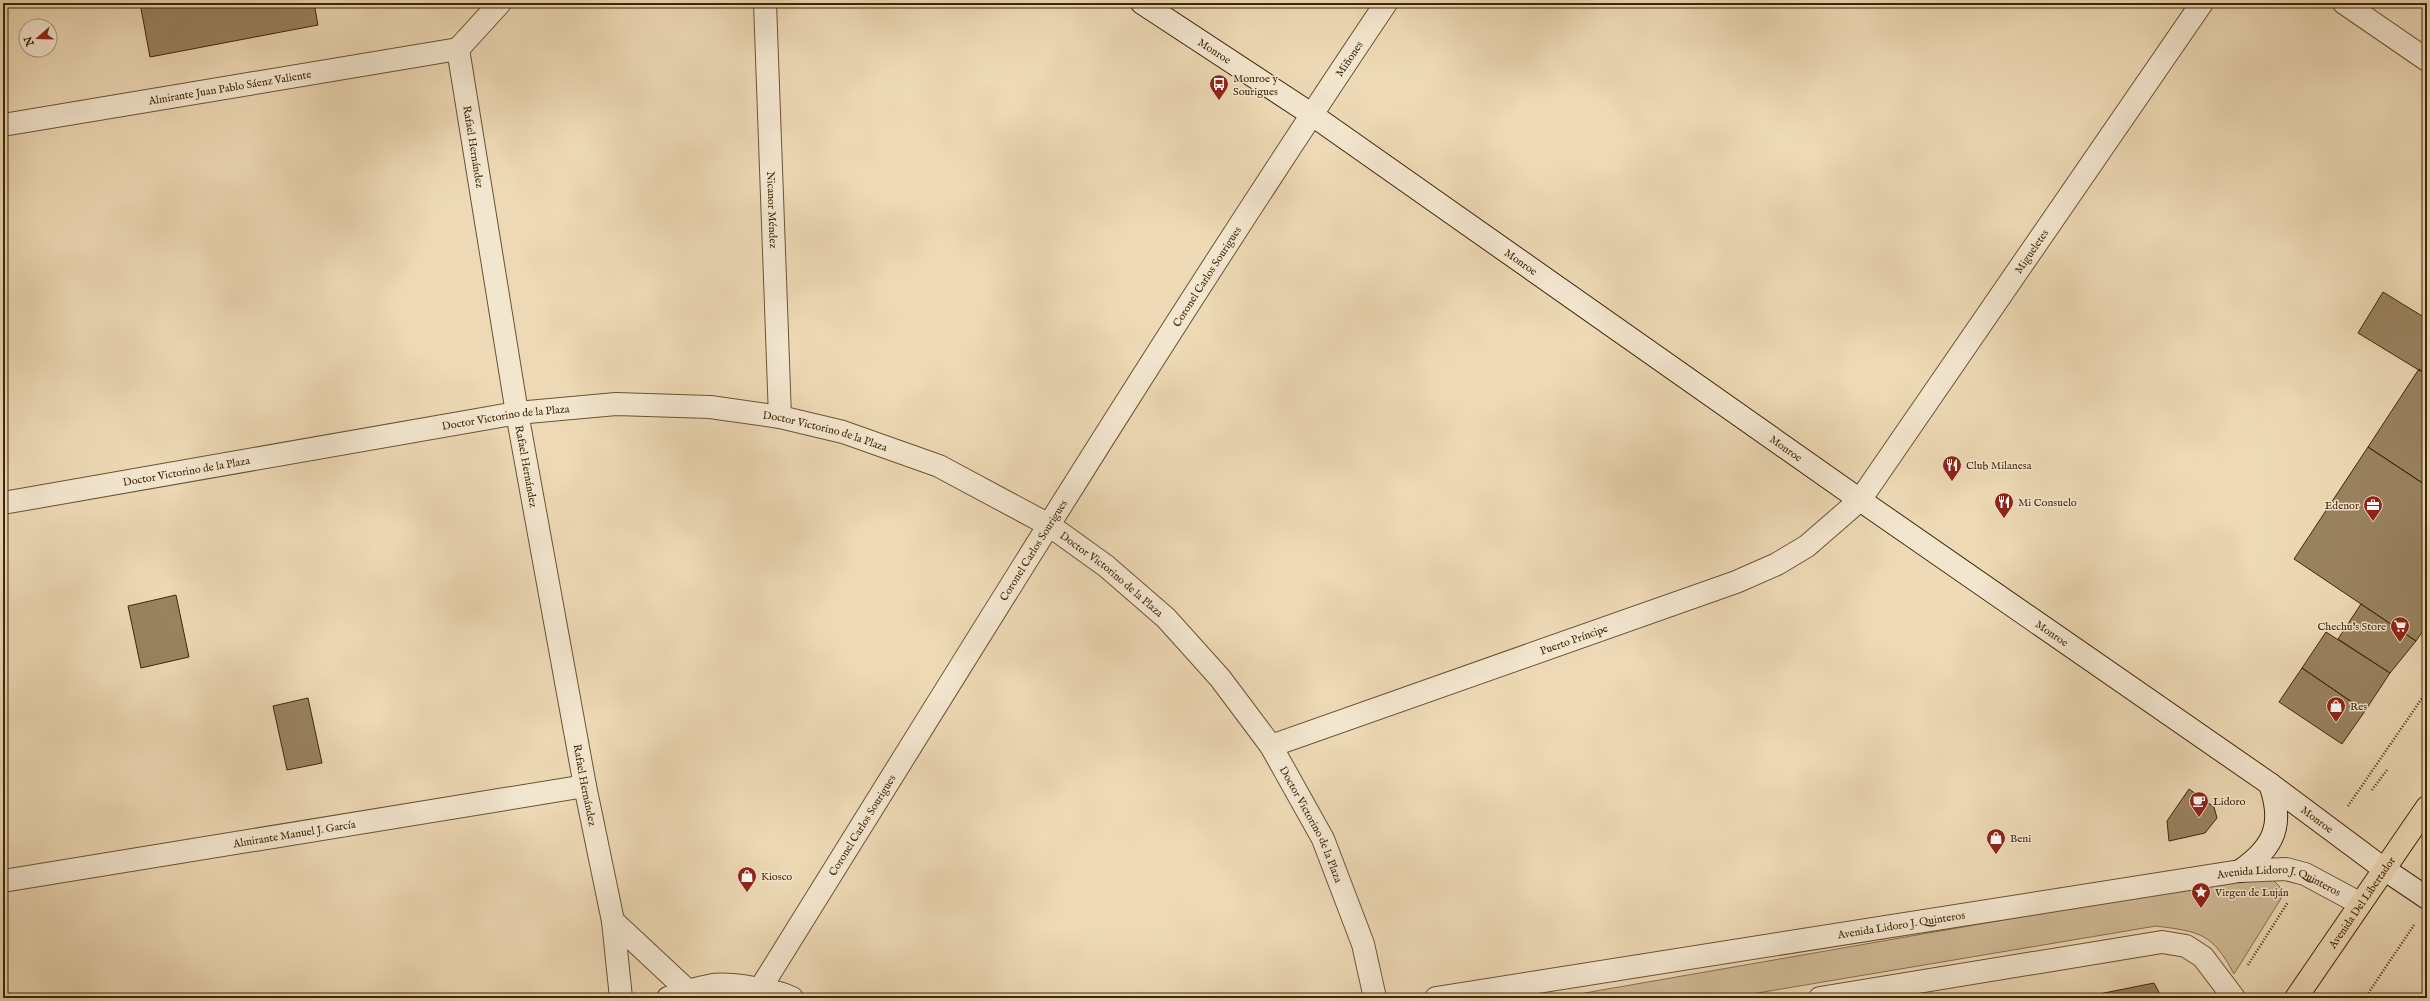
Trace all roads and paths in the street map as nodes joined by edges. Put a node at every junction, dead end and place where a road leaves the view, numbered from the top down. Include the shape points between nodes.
1 (500, 3) edge
2 (765, 3) edge
3 (1142, 3) edge
4 (1386, 3) edge
5 (2202, 3) edge
6 (2344, 3) edge
7 (458, 49) junction
8 (2427, 60) edge
9 (1311, 114) junction
10 (3, 125) edge
11 (517, 413) junction
12 (780, 417) junction
13 (1860, 500) junction
14 (3, 503) edge
15 (1049, 525) junction
16 (1271, 746) junction
17 (2386, 770) dead end
18 (2270, 784) junction
19 (584, 786) junction
20 (2372, 790) dead end
21 (2427, 807) edge
22 (2384, 869) junction
23 (2240, 871) junction
24 (3, 881) edge
25 (2427, 898) edge
26 (2359, 903) junction
27 (2418, 918) dead end
28 (613, 921) junction
29 (760, 989) junction
30 (678, 994) edge
31 (621, 998) edge
32 (792, 998) edge
33 (1375, 998) edge
34 (1436, 998) edge
35 (1820, 998) edge
36 (2234, 998) edge
37 (2296, 998) edge
38 (2365, 998) edge

1 - 7 street
2 - 12 street, Nicanor Méndez
3 - 9 street, Monroe
4 - 9 street, Miñones
5 - 13 street, Migueletes
6 - 8 street
7 - 10 street, Almirante Juan Pablo Sáenz Valiente
7 - 11 street, Rafael Hernández
9 - 13 street, Monroe
9 - 15 street, Coronel Carlos Sourigues
11 - 12 street, Doctor Victorino de la Plaza via 616,404 710,407
11 - 14 street, Doctor Victorino de la Plaza
11 - 19 street, Rafael Hernández
12 - 15 street, Doctor Victorino de la Plaza via 843,432 939,466
13 - 16 street, Puerto Príncipe via 1807,546 1777,564 1736,582
13 - 18 street, Monroe
15 - 16 street, Doctor Victorino de la Plaza via 1106,566 1166,618 1220,678
15 - 29 street, Coronel Carlos Sourigues
16 - 33 street, Doctor Victorino de la Plaza via 1323,839 1363,944
17 - 20 path
18 - 22 street, Monroe
18 - 23 street via 2276,802 2272,839 2259,858
19 - 24 street, Almirante Manuel J. García
19 - 28 street, Rafael Hernández
21 - 22 main road, Avenida Del Libertador
22 - 25 street, Monroe
22 - 26 main road, Avenida Del Libertador
23 - 26 street, Avenida Lidoro J. Quinteros via 2286,869 2306,874
23 - 34 street, Avenida Lidoro J. Quinteros
26 - 37 main road, Avenida Del Libertador
27 - 38 path
28 - 30 street
28 - 31 street, Rafael Hernández
29 - 30 street via 715,985
29 - 32 street
35 - 36 street via 2162,942 2186,946 2203,958

